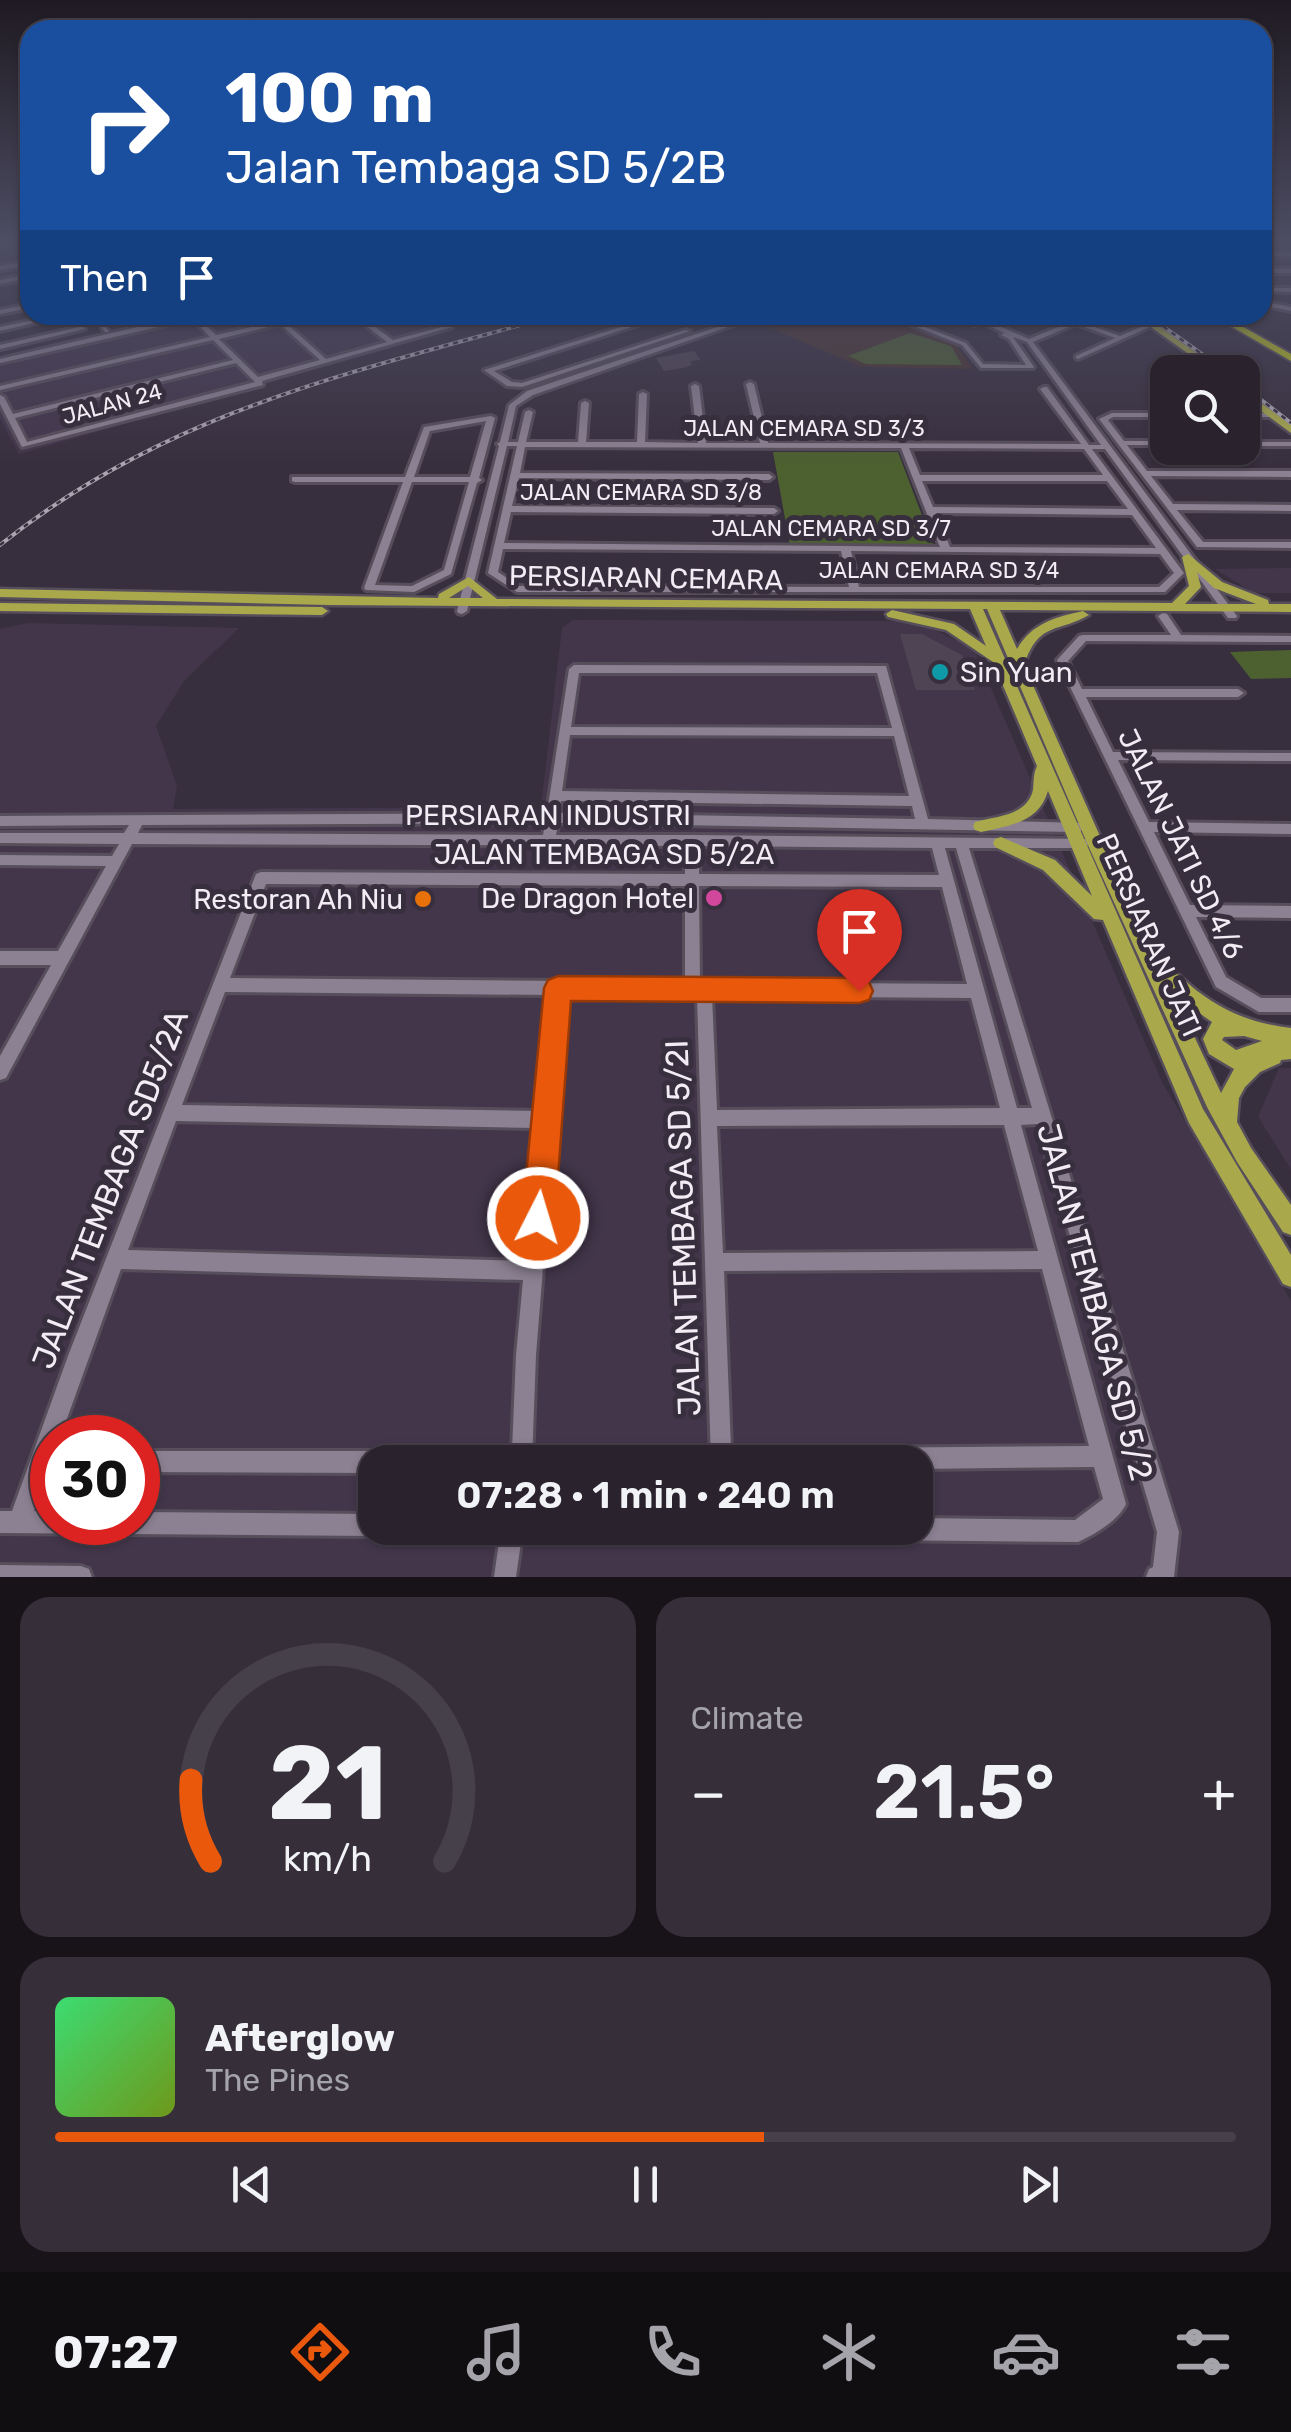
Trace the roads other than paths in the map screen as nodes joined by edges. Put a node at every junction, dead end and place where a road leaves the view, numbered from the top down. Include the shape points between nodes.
1 (81, 325) edge
2 (103, 325) edge
3 (135, 325) edge
4 (150, 325) edge
5 (204, 325) edge
6 (268, 325) edge
7 (284, 325) edge
8 (368, 325) edge
9 (446, 325) edge
10 (634, 325) edge
11 (705, 325) edge
12 (731, 325) edge
13 (915, 325) edge
14 (977, 325) edge
15 (991, 325) edge
16 (1068, 325) edge
17 (1088, 325) edge
18 (1150, 325) edge
19 (1153, 325) edge
20 (1235, 325) edge
21 (1242, 325) edge
22 (108, 331) junction
23 (214, 338) junction
24 (1121, 338) junction
25 (1029, 341) junction
26 (392, 343) junction
27 (0, 354) edge
28 (1195, 355) edge
29 (1291, 355) edge
30 (1078, 357) dead end
31 (237, 361) junction
32 (326, 362) junction
33 (259, 382) junction
34 (750, 384) dead end
35 (695, 386) dead end
36 (0, 388) edge
37 (1044, 389) dead end
38 (642, 394) dead end
39 (0, 397) edge
40 (585, 403) dead end
41 (1260, 406) edge
42 (529, 412) dead end
43 (1260, 415) edge
44 (1272, 415) junction
45 (1150, 416) edge
46 (10, 417) junction
47 (1291, 430) edge
48 (1120, 443) junction
49 (511, 444) junction
50 (582, 444) junction
51 (641, 444) junction
52 (1150, 444) edge
53 (1260, 444) edge
54 (1291, 444) edge
55 (702, 445) junction
56 (764, 445) junction
57 (904, 446) junction
58 (1097, 447) junction
59 (1144, 473) junction
60 (1291, 474) edge
61 (515, 475) junction
62 (769, 477) dead end
63 (410, 478) junction
64 (917, 478) junction
65 (1111, 478) junction
66 (295, 479) dead end
67 (474, 480) junction
68 (492, 480) junction
69 (1151, 507) junction
70 (1171, 507) junction
71 (1291, 508) edge
72 (507, 509) junction
73 (930, 510) junction
74 (774, 511) dead end
75 (1135, 512) junction
76 (1291, 545) edge
77 (499, 546) junction
78 (845, 548) junction
79 (946, 549) junction
80 (1163, 551) junction
81 (1188, 556) junction
82 (469, 581) junction
83 (856, 590) junction
84 (0, 593) edge
85 (429, 601) junction
86 (495, 601) junction
87 (464, 606) junction
88 (0, 607) edge
89 (1175, 607) junction
90 (1284, 608) edge
91 (986, 610) junction
92 (1228, 612) junction
93 (892, 614) junction
94 (1083, 616) junction
95 (1163, 616) junction
96 (1291, 617) edge
97 (1178, 638) junction
98 (1291, 639) edge
99 (1018, 664) junction
100 (1000, 665) junction
101 (1078, 693) junction
102 (1238, 693) dead end
103 (565, 731) junction
104 (900, 732) junction
105 (1109, 756) junction
106 (1291, 757) edge
107 (1040, 760) junction
108 (557, 796) junction
109 (918, 801) junction
110 (552, 818) junction
111 (139, 819) junction
112 (0, 821) edge
113 (924, 825) junction
114 (981, 826) junction
115 (1144, 828) junction
116 (1291, 829) edge
117 (1082, 835) junction
118 (0, 838) edge
119 (127, 840) junction
120 (692, 840) junction
121 (549, 841) junction
122 (937, 843) junction
123 (961, 843) junction
124 (1000, 843) junction
125 (0, 860) edge
126 (114, 861) junction
127 (261, 878) joint
128 (690, 880) junction
129 (946, 881) junction
130 (1186, 911) junction
131 (1291, 912) edge
132 (1118, 938) junction
133 (0, 958) edge
134 (62, 958) junction
135 (1156, 966) junction
136 (220, 985) junction
137 (558, 988) junction
138 (698, 991) junction
139 (978, 991) junction
140 (1291, 1005) edge
141 (1245, 1030) junction
142 (1290, 1046) edge
143 (0, 1072) edge
144 (170, 1113) junction
145 (1012, 1116) junction
146 (1044, 1116) junction
147 (708, 1118) junction
148 (546, 1120) junction
149 (1232, 1135) junction
150 (1291, 1224) edge
151 (115, 1259) junction
152 (1050, 1260) junction
153 (714, 1262) junction
154 (534, 1271) junction
155 (1291, 1276) edge
156 (62, 1415) edge
157 (523, 1445) edge
158 (720, 1445) edge
159 (1102, 1456) junction
160 (933, 1458) edge
161 (160, 1462) edge
162 (358, 1462) edge
163 (30, 1489) edge
164 (10, 1522) edge
165 (358, 1525) edge
166 (933, 1530) edge
167 (510, 1545) edge
168 (0, 1576) edge
169 (81, 1577) edge
170 (505, 1577) edge
171 (1158, 1577) edge

1 - 27 street
2 - 22 street
3 - 22 street
4 - 27 street
5 - 23 street
6 - 23 street
7 - 32 street
8 - 26 street
9 - 26 street
10 - 11 street via 488,370 515,386
12 - 49 street via 530,393 512,406
13 - 14 street via 964,344 981,366 1031,367 1011,338
15 - 25 street
16 - 25 street
17 - 24 street
18 - 24 street
19 - 28 main road
20 - 29 highway
21 - 29 highway
22 - 27 street
23 - 31 street
23 - 36 street
24 - 30 street
25 - 58 street
26 - 32 street
31 - 33 street
31 - 46 street
32 - 33 street
33 - 46 street, JALAN 24 via 24,445
34 - 56 street
35 - 55 street
37 - 58 street
38 - 51 street
39 - 46 street, JALAN 24
40 - 50 street
41 - 44 main road
42 - 49 street
43 - 44 street
44 - 47 main road
45 - 48 street via 1103,418
48 - 52 street
48 - 59 street
49 - 50 street, JALAN CEMARA SD 3/3
49 - 61 street, JALAN CEMARA SD 3/4
49 - 68 street
50 - 51 street, JALAN CEMARA SD 3/3
51 - 55 street, JALAN CEMARA SD 3/3
53 - 54 street
55 - 56 street, JALAN CEMARA SD 3/3
56 - 57 street, JALAN CEMARA SD 3/3
57 - 58 street, JALAN CEMARA SD 3/3
57 - 64 street
58 - 65 street
58 - 69 street
59 - 60 street
59 - 70 street
61 - 62 street
61 - 72 street, JALAN CEMARA SD 3/4
63 - 66 street
63 - 67 street
63 - 67 street via 427,429 491,418
63 - 67 street via 369,588 414,589 448,572
64 - 65 street
64 - 73 street
65 - 75 street
67 - 68 street
68 - 82 street
69 - 70 street
69 - 81 street
70 - 71 street
70 - 76 street via 1200,545
72 - 74 street, JALAN CEMARA SD 3/8
72 - 77 street, JALAN CEMARA SD 3/4
73 - 75 street
73 - 79 street
75 - 80 street
77 - 78 street, JALAN CEMARA SD 3/7
77 - 83 street, JALAN CEMARA SD 3/4 via 493,574 517,589
78 - 79 street, JALAN CEMARA SD 3/7
78 - 83 street
79 - 80 street, JALAN CEMARA SD 3/7
80 - 83 street, JALAN CEMARA SD 3/4 via 1179,573 1162,590
81 - 89 main road via 1195,587
81 - 90 main road via 1218,585
81 - 92 street
82 - 85 main road
82 - 86 main road
82 - 87 street
84 - 85 main road, PERSIARAN CEMARA
85 - 87 main road, PERSIARAN CEMARA
86 - 87 main road, PERSIARAN CEMARA
86 - 91 main road, PERSIARAN CEMARA
87 - 88 main road, PERSIARAN CEMARA
87 - 93 main road, PERSIARAN CEMARA
89 - 91 main road, PERSIARAN CEMARA
89 - 92 main road, PERSIARAN CEMARA
90 - 92 main road, PERSIARAN CEMARA
91 - 93 main road, PERSIARAN CEMARA
91 - 94 main road, PERSIARAN CEMARA
91 - 99 main road, PERSIARAN JATI
91 - 100 main road, PERSIARAN JATI
92 - 95 main road, PERSIARAN CEMARA
92 - 96 main road, PERSIARAN CEMARA
93 - 100 main road via 950,626
94 - 95 main road, PERSIARAN CEMARA
94 - 99 main road via 1032,634
95 - 97 street
97 - 98 street
97 - 101 street, JALAN JATI SD 4/6 via 1082,638 1062,660
99 - 117 main road, PERSIARAN JATI
100 - 107 main road, PERSIARAN JATI
101 - 102 street
101 - 105 street, JALAN JATI SD 4/6
103 - 104 street
103 - 104 street via 574,669 882,669
103 - 108 street
104 - 109 street
105 - 106 street
105 - 115 street, JALAN JATI SD 4/6
107 - 114 main road via 1041,796 1034,807
107 - 117 main road, PERSIARAN JATI
108 - 109 street
108 - 110 street
109 - 113 street
110 - 111 street, PERSIARAN INDUSTRI
110 - 113 street, PERSIARAN INDUSTRI
110 - 121 street
111 - 112 street, PERSIARAN INDUSTRI
111 - 119 street
113 - 114 street, PERSIARAN INDUSTRI
114 - 117 street, PERSIARAN INDUSTRI
115 - 116 street
115 - 130 street, JALAN JATI SD 4/6
117 - 124 street, PERSIARAN INDUSTRI
117 - 132 main road, PERSIARAN JATI
117 - 135 main road, PERSIARAN JATI
118 - 119 street, PERSIARAN INDUSTRI
119 - 121 street, PERSIARAN INDUSTRI
119 - 126 street
120 - 121 street, PERSIARAN INDUSTRI
120 - 122 street, PERSIARAN INDUSTRI
120 - 128 street, JALAN TEMBAGA SD 5/2I
122 - 123 street, PERSIARAN INDUSTRI
122 - 129 street, JALAN TEMBAGA SD 5/2
123 - 124 street, PERSIARAN INDUSTRI
123 - 146 street, JALAN TEMBAGA SD 5/2
124 - 132 main road via 1061,874
125 - 126 street
126 - 134 street
127 - 128 street, JALAN TEMBAGA SD 5/2A
127 - 136 street, JALAN TEMBAGA SD5/2A
128 - 129 street, JALAN TEMBAGA SD 5/2A
128 - 138 street, JALAN TEMBAGA SD 5/2I
129 - 139 street, JALAN TEMBAGA SD 5/2
130 - 131 street
130 - 140 street, JALAN JATI SD 4/6 via 1221,982 1259,1005
132 - 155 main road, PERSIARAN JATI via 1196,1116
133 - 134 street
134 - 143 street
135 - 141 main road via 1198,1004
135 - 149 main road, PERSIARAN JATI
136 - 137 street
136 - 144 street, JALAN TEMBAGA SD5/2A
137 - 138 street
137 - 148 street
138 - 139 street
138 - 147 street, JALAN TEMBAGA SD 5/2I
139 - 145 street, JALAN TEMBAGA SD 5/2
141 - 142 main road
141 - 142 main road via 1219,1028 1212,1039 1234,1060
142 - 149 main road via 1238,1076 1227,1106
144 - 148 street
144 - 151 street, JALAN TEMBAGA SD5/2A
145 - 146 street
145 - 147 street
145 - 152 street, JALAN TEMBAGA SD 5/2
146 - 171 street, JALAN TEMBAGA SD 5/2 via 1168,1532 1164,1574
147 - 153 street, JALAN TEMBAGA SD 5/2I
148 - 154 street
149 - 150 main road, PERSIARAN JATI
151 - 154 street
151 - 156 street, JALAN TEMBAGA SD5/2A
152 - 153 street
152 - 159 street, JALAN TEMBAGA SD 5/2
153 - 158 street, JALAN TEMBAGA SD 5/2I
154 - 157 street
159 - 160 street
159 - 166 street, JALAN TEMBAGA SD 5/2 via 1115,1504 1078,1531
161 - 162 street
163 - 164 street, JALAN TEMBAGA SD5/2A
164 - 165 street
167 - 170 street
168 - 169 street

